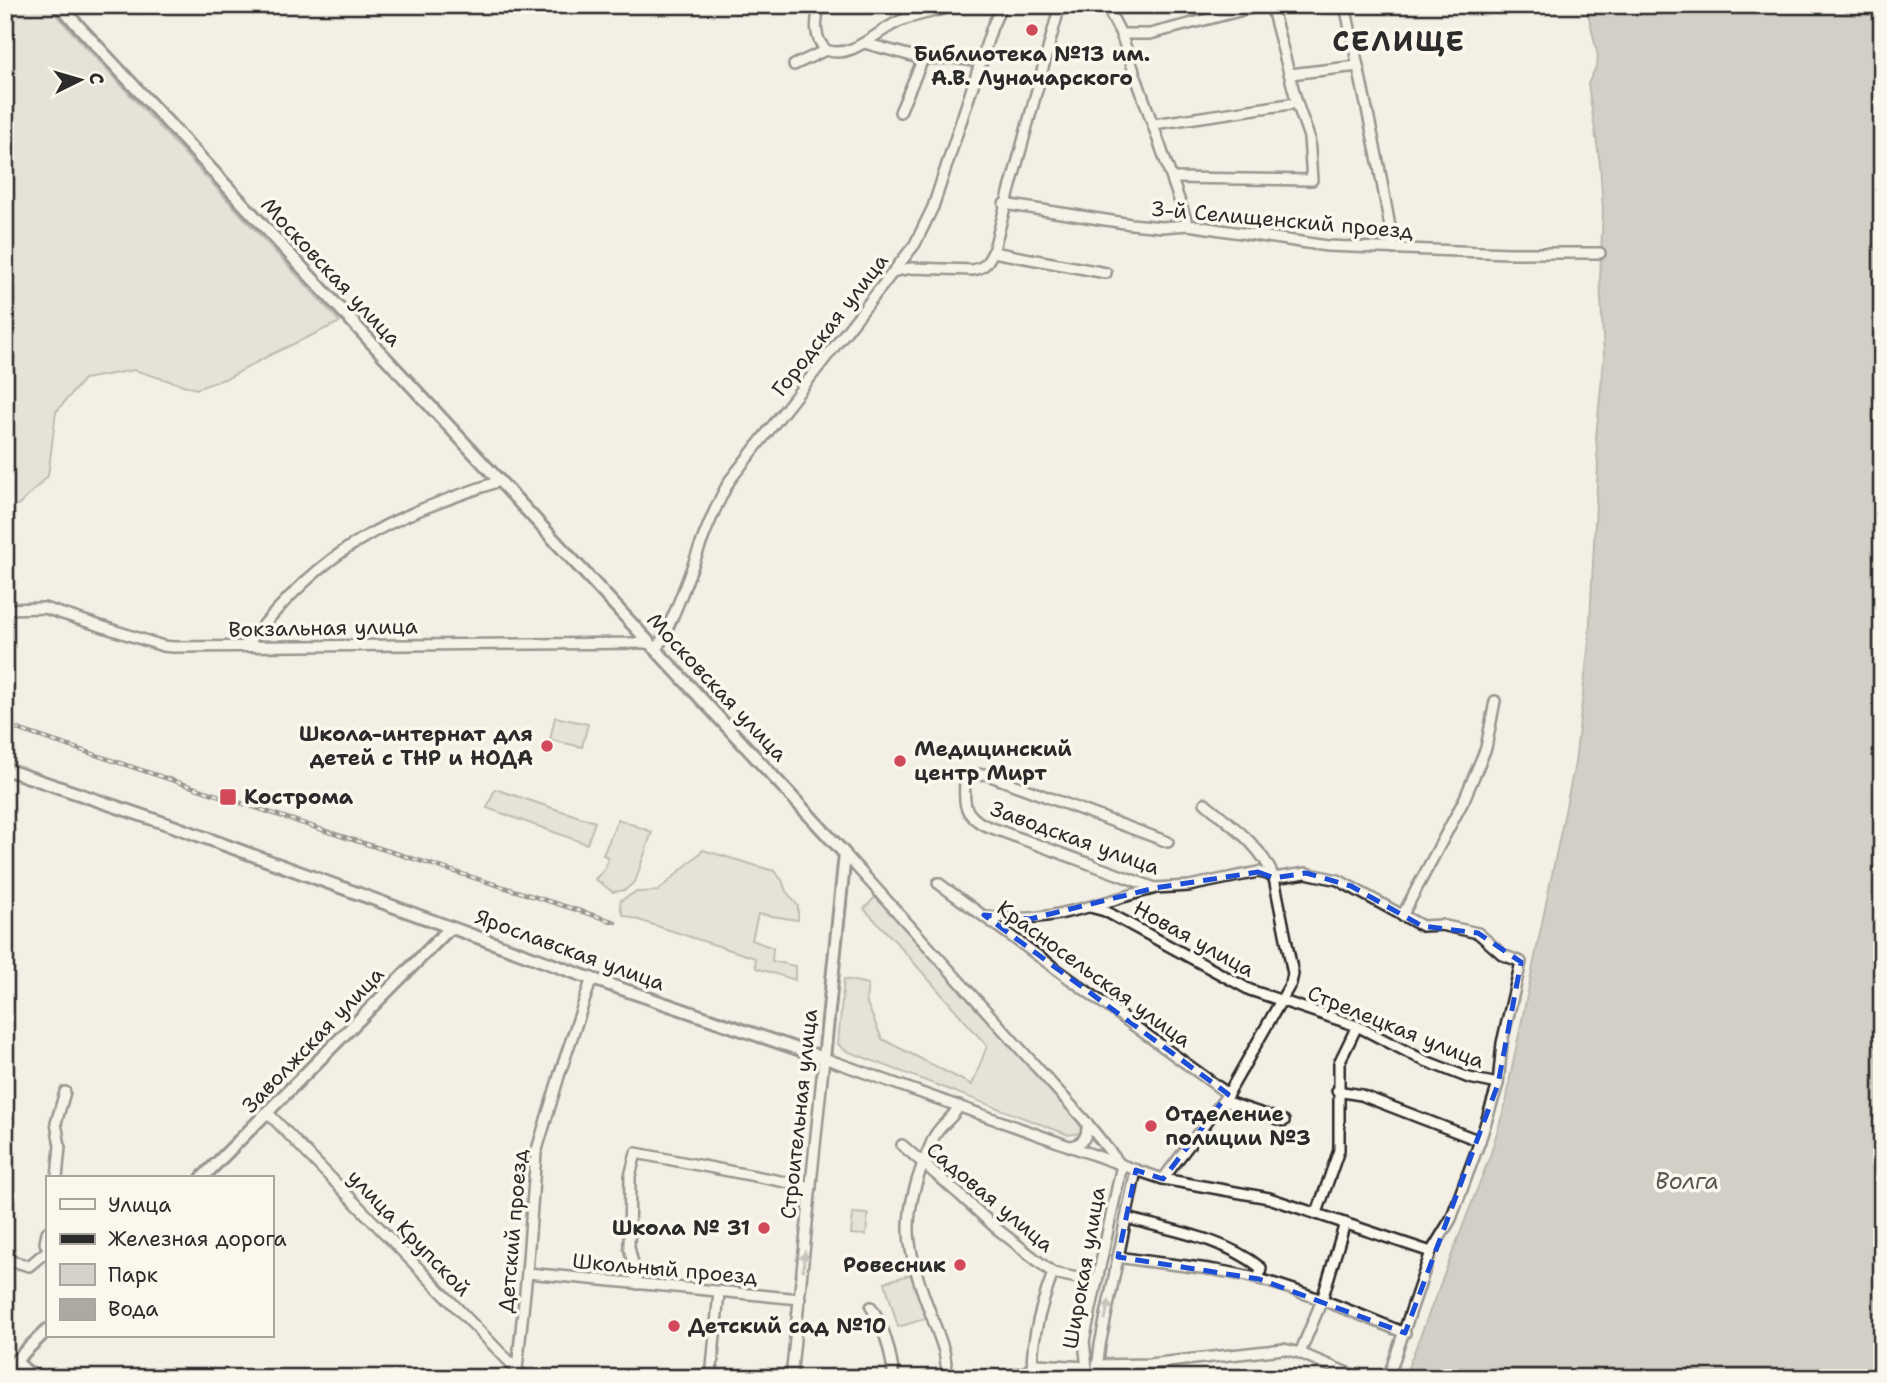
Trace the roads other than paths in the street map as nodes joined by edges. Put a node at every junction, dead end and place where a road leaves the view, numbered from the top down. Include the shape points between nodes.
1 (59, 5) edge
2 (819, 5) edge
3 (958, 5) edge
4 (1002, 5) edge
5 (1060, 5) edge
6 (1076, 5) edge
7 (1096, 5) edge
8 (1106, 5) edge
9 (1263, 5) edge
10 (1271, 5) edge
11 (1345, 5) edge
12 (1121, 34) junction
13 (864, 43) junction
14 (826, 50) junction
15 (923, 59) junction
16 (982, 62) junction
17 (794, 65) dead end
18 (1358, 66) junction
19 (1290, 74) junction
20 (1297, 103) junction
21 (900, 112) dead end
22 (1154, 124) junction
23 (1173, 178) junction
24 (1004, 204) junction
25 (1188, 225) junction
26 (1394, 249) junction
27 (993, 251) junction
28 (1600, 253) dead end
29 (895, 271) junction
30 (1106, 273) dead end
31 (499, 481) junction
32 (5, 609) edge
33 (246, 646) junction
34 (652, 647) junction
35 (1495, 701) dead end
36 (5, 769) edge
37 (1205, 803) dead end
38 (1168, 842) dead end
39 (845, 854) junction
40 (1274, 878) junction
41 (938, 883) dead end
42 (1156, 888) junction
43 (1090, 907) junction
44 (984, 915) junction
45 (1402, 916) junction
46 (450, 928) junction
47 (593, 978) junction
48 (1282, 1000) junction
49 (1357, 1026) junction
50 (824, 1058) junction
51 (1498, 1084) junction
52 (1337, 1091) junction
53 (65, 1092) dead end
54 (1226, 1097) junction
55 (959, 1106) junction
56 (268, 1114) junction
57 (1284, 1121) dead end
58 (1087, 1123) junction
59 (1480, 1141) junction
60 (902, 1146) dead end
61 (1069, 1146) junction
62 (923, 1163) junction
63 (1122, 1166) junction
64 (1136, 1170) junction
65 (57, 1176) edge
66 (204, 1176) edge
67 (1163, 1179) junction
68 (811, 1187) junction
69 (1317, 1213) junction
70 (1126, 1218) junction
71 (1345, 1223) junction
72 (46, 1250) edge
73 (1431, 1252) junction
74 (1118, 1257) junction
75 (5, 1259) edge
76 (527, 1273) junction
77 (1053, 1273) junction
78 (1259, 1279) junction
79 (1097, 1282) junction
80 (638, 1284) junction
81 (719, 1292) junction
82 (800, 1299) junction
83 (1322, 1300) junction
84 (871, 1307) dead end
85 (46, 1331) edge
86 (1405, 1333) junction
87 (1300, 1353) junction
88 (15, 1361) junction
89 (1097, 1365) junction
90 (1031, 1367) junction
91 (1086, 1367) junction
92 (517, 1369) junction
93 (5, 1371) edge
94 (950, 1376) edge
95 (34, 1378) edge
96 (525, 1378) edge
97 (711, 1378) edge
98 (791, 1378) edge
99 (894, 1378) edge
100 (997, 1378) edge
101 (1033, 1378) edge
102 (1088, 1378) edge
103 (1096, 1378) edge
104 (1360, 1378) edge
105 (1388, 1378) edge

1 - 31 main road, Московская улица
2 - 14 street via 816,34
3 - 13 street via 898,22
4 - 16 street, Городская улица
5 - 24 street
6 - 7 street
8 - 12 street
9 - 12 street via 1150,34
10 - 19 street
11 - 18 street
12 - 22 street
13 - 14 street via 840,52
13 - 15 street
14 - 17 street
15 - 16 street
15 - 21 street
16 - 29 street, Городская улица via 933,207
18 - 19 street
18 - 26 street
19 - 20 street
20 - 22 street
20 - 23 street via 1309,137 1312,180
22 - 23 street
23 - 25 street
24 - 25 street, 3-й Селищенский проезд via 1131,224
24 - 27 street
25 - 26 street, 3-й Селищенский проезд via 1327,246
26 - 28 street, 3-й Селищенский проезд
27 - 29 street via 987,264 972,270
27 - 30 street
29 - 34 street, Городская улица via 730,480 712,512 673,617
31 - 33 street via 451,497 361,539 326,564
31 - 34 main road, Московская улица
32 - 33 street, Вокзальная улица via 44,608 163,646
33 - 34 street, Вокзальная улица
34 - 39 main road, Московская улица
35 - 45 street via 1486,748 1464,800
36 - 46 main road, Ярославская улица
37 - 40 street via 1262,853
38 - 42 street, Заводская улица via 985,774 965,776 965,810 971,818
39 - 50 main road, Строительная улица
39 - 58 street, Московская улица
40 - 42 street, Заводская улица via 1258,872
40 - 45 street, Заводская улица via 1306,873 1338,880
40 - 48 street via 1293,974
41 - 44 street, Красносельская улица
42 - 43 street
43 - 44 street via 1030,919
43 - 48 street, Новая улица via 1250,990
44 - 54 street, Красносельская улица
45 - 51 street, Заводская улица via 1422,926 1478,933 1503,955 1521,962 1502,1043
46 - 47 main road, Ярославская улица
46 - 56 main road, Заволжская улица
47 - 50 main road, Ярославская улица
47 - 76 street, Детский проезд via 536,1153
48 - 49 street, Стрелецкая улица
48 - 54 street
49 - 51 street, Стрелецкая улица via 1423,1060
49 - 52 street via 1339,1063
50 - 55 street, Ярославская улица
50 - 68 street, Строительная улица
51 - 59 street
52 - 59 street via 1361,1095
52 - 69 street via 1339,1150
53 - 65 street via 56,1123
54 - 57 street, Красносельская улица
54 - 67 street
55 - 61 street, Ярославская улица
55 - 62 street via 934,1135
56 - 66 main road, Заволжская улица
56 - 92 street, улица Крупской
58 - 61 street via 1086,1138
58 - 63 street, Московская улица
59 - 73 street via 1451,1219
60 - 62 street, Садовая улица
61 - 63 street, Ярославская улица
62 - 77 street, Садовая улица
62 - 94 street via 910,1214 910,1243
63 - 64 street
63 - 79 street, Широкая улица
64 - 67 street
64 - 70 street, Широкая улица
67 - 69 street via 1269,1198
68 - 80 street via 636,1153 630,1176 629,1247
82 -> 68 street, Строительная улица
69 - 71 street
70 - 74 street, Широкая улица
70 - 78 street via 1220,1246 1261,1268
71 - 73 street
71 - 83 street
72 - 75 street via 29,1266
73 - 86 street
74 - 78 street
89 -> 74 street, Широкая улица
76 - 80 street, Школьный проезд
76 - 92 street, Детский проезд
77 - 79 street, Садовая улица
77 - 90 street
78 - 83 street
79 - 91 street, Широкая улица via 1084,1341
80 - 81 street, Школьный проезд
81 - 82 street, Школьный проезд
81 - 97 street
82 - 98 street, Строительная улица
83 - 86 street
83 - 87 street
84 - 99 street via 884,1334
85 - 88 main road
86 - 105 street
87 - 89 street via 1270,1350
87 - 104 street
88 - 93 main road
88 - 95 main road
89 - 103 street, Широкая улица
90 - 91 street
90 - 100 street
90 - 101 street
91 - 102 street, Широкая улица
92 - 96 street, улица Крупской

